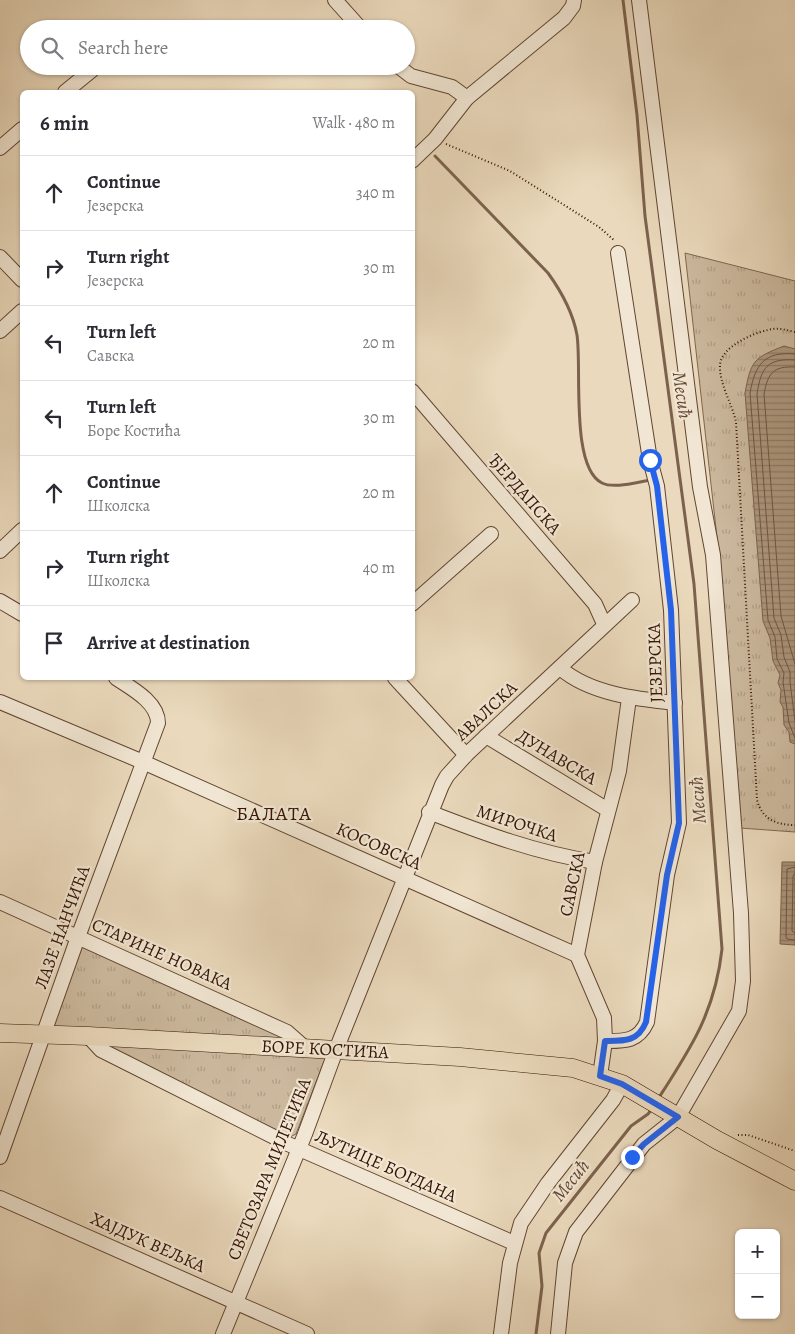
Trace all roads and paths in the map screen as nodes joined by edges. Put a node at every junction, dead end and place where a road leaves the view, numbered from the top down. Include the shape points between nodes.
1 (335, 0) edge
2 (639, 0) edge
3 (572, 2) edge
4 (353, 20) edge
5 (86, 75) edge
6 (410, 75) edge
7 (67, 90) edge
8 (467, 98) junction
9 (20, 131) edge
10 (435, 139) junction
11 (0, 148) edge
12 (415, 158) edge
13 (618, 253) joint
14 (0, 256) edge
15 (20, 278) edge
16 (20, 313) edge
17 (0, 331) edge
18 (795, 332) edge
19 (415, 394) edge
20 (20, 532) edge
21 (490, 534) dead end
22 (1, 548) edge
23 (632, 600) dead end
24 (0, 601) edge
25 (415, 601) edge
26 (20, 613) edge
27 (604, 624) junction
28 (560, 668) junction
29 (119, 680) edge
30 (397, 680) edge
31 (629, 698) junction
32 (0, 702) edge
33 (675, 703) junction
34 (486, 736) junction
35 (466, 755) junction
36 (143, 762) junction
37 (608, 810) junction
38 (429, 812) junction
39 (795, 825) edge
40 (594, 862) junction
41 (403, 878) junction
42 (0, 902) edge
43 (78, 936) junction
44 (577, 955) junction
45 (0, 1033) edge
46 (43, 1035) junction
47 (88, 1036) junction
48 (605, 1041) junction
49 (304, 1047) junction
50 (336, 1050) junction
51 (600, 1076) junction
52 (622, 1084) junction
53 (673, 1114) junction
54 (735, 1134) dead end
55 (299, 1149) junction
56 (795, 1151) edge
57 (0, 1157) edge
58 (795, 1181) edge
59 (0, 1198) edge
60 (514, 1243) junction
61 (236, 1301) junction
62 (223, 1334) edge
63 (307, 1334) edge
64 (501, 1334) edge
65 (558, 1334) edge

1 - 4 street
2 - 53 street via 700,487 713,555 741,913 743,982 739,1011
3 - 8 street via 564,18
5 - 7 street
6 - 8 street via 447,86
8 - 10 street
9 - 11 street
10 - 12 street
10 - 13 path via 510,171 599,227 615,240
13 - 33 street, ЈЕЗЕРСКА via 650,460 657,486 671,610
14 - 15 street
16 - 17 street
18 - 39 path via 780,328 767,330 728,350 720,365 736,422 757,800 759,808 773,822
19 - 27 street, ЂЕРДАПСКА via 596,604
20 - 22 street
21 - 25 street
23 - 27 street, АВАЛСКА
24 - 26 street
27 - 28 street, АВАЛСКА
28 - 31 street via 576,680
28 - 34 street, АВАЛСКА
29 - 36 street, ЛАЗЕ НАНЧИЋА via 138,692 156,711 158,723
30 - 35 street
31 - 33 street
31 - 37 street, САВСКА via 619,771
32 - 36 street, КОСОВСКА
33 - 48 street, ЈЕЗЕРСКА via 679,823 667,875 646,1022 633,1038
34 - 35 street, АВАЛСКА
34 - 37 street, ДУНАВСКА
35 - 38 street, АВАЛСКА via 447,776
36 - 41 street, КОСОВСКА
36 - 43 street, ЛАЗЕ НАНЧИЋА
37 - 40 street, САВСКА
38 - 40 street, МИРОЧКА via 535,850
38 - 41 street, АВАЛСКА
40 - 44 street, САВСКА
41 - 44 street, КОСОВСКА
41 - 50 street, СВЕТОЗАРА МИЛЕТИЋА
42 - 43 street, СТАРИНЕ НОВАКА
43 - 46 street, ЛАЗЕ НАНЧИЋА
43 - 49 street, СТАРИНЕ НОВАКА via 287,1032
44 - 48 street via 604,1018
45 - 46 main road, БОРЕ КОСТИЋА
46 - 47 main road, БОРЕ КОСТИЋА
46 - 57 street, ЛАЗЕ НАНЧИЋА
47 - 49 main road, БОРЕ КОСТИЋА
47 - 55 street, ЉУТИЦЕ БОГДАНА via 101,1050
48 - 51 street
49 - 50 main road, БОРЕ КОСТИЋА
50 - 51 main road, БОРЕ КОСТИЋА via 528,1062 573,1068
50 - 55 street, СВЕТОЗАРА МИЛЕТИЋА
51 - 52 main road, БОРЕ КОСТИЋА
52 - 53 main road, БОРЕ КОСТИЋА
52 - 60 street via 548,1182 525,1216
53 - 58 main road, БОРЕ КОСТИЋА
53 - 65 street via 644,1144 576,1232 565,1263
54 - 56 path via 748,1135
55 - 60 street, ЉУТИЦЕ БОГДАНА
55 - 61 street, СВЕТОЗАРА МИЛЕТИЋА
59 - 61 street, ХАЈДУК ВЕЉКА
60 - 64 street
61 - 62 street, СВЕТОЗАРА МИЛЕТИЋА
61 - 63 street, ХАЈДУК ВЕЉКА

